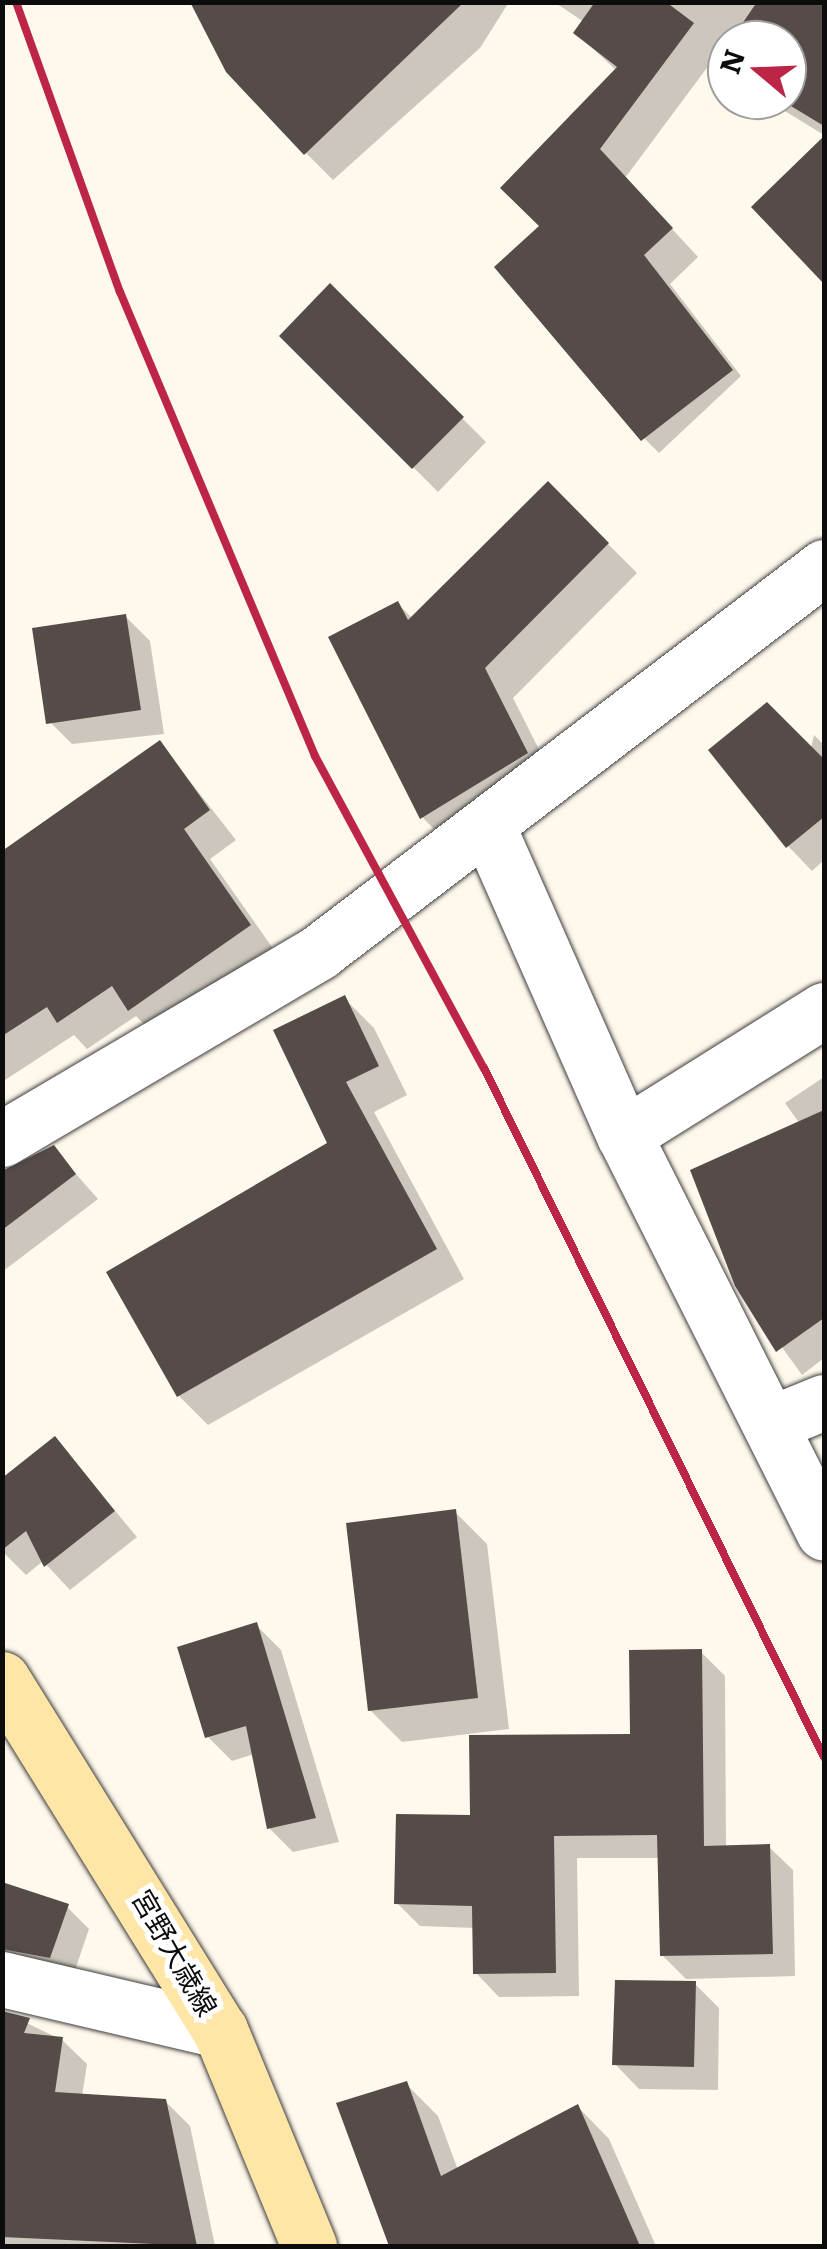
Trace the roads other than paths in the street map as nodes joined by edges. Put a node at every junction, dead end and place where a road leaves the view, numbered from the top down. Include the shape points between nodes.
1 (824, 567) edge
2 (487, 825) junction
3 (824, 1010) edge
4 (624, 1135) junction
5 (2, 1139) edge
6 (824, 1402) edge
7 (770, 1424) junction
8 (824, 1532) edge
9 (2, 1679) edge
10 (2, 1978) edge
11 (220, 2030) junction
12 (309, 2246) edge

1 - 2 street
2 - 4 street
2 - 5 street via 318,952
3 - 4 street
4 - 7 street
6 - 7 street
7 - 8 street
9 - 11 main road, 宮野大歳線
10 - 11 street
11 - 12 main road, 宮野大歳線

